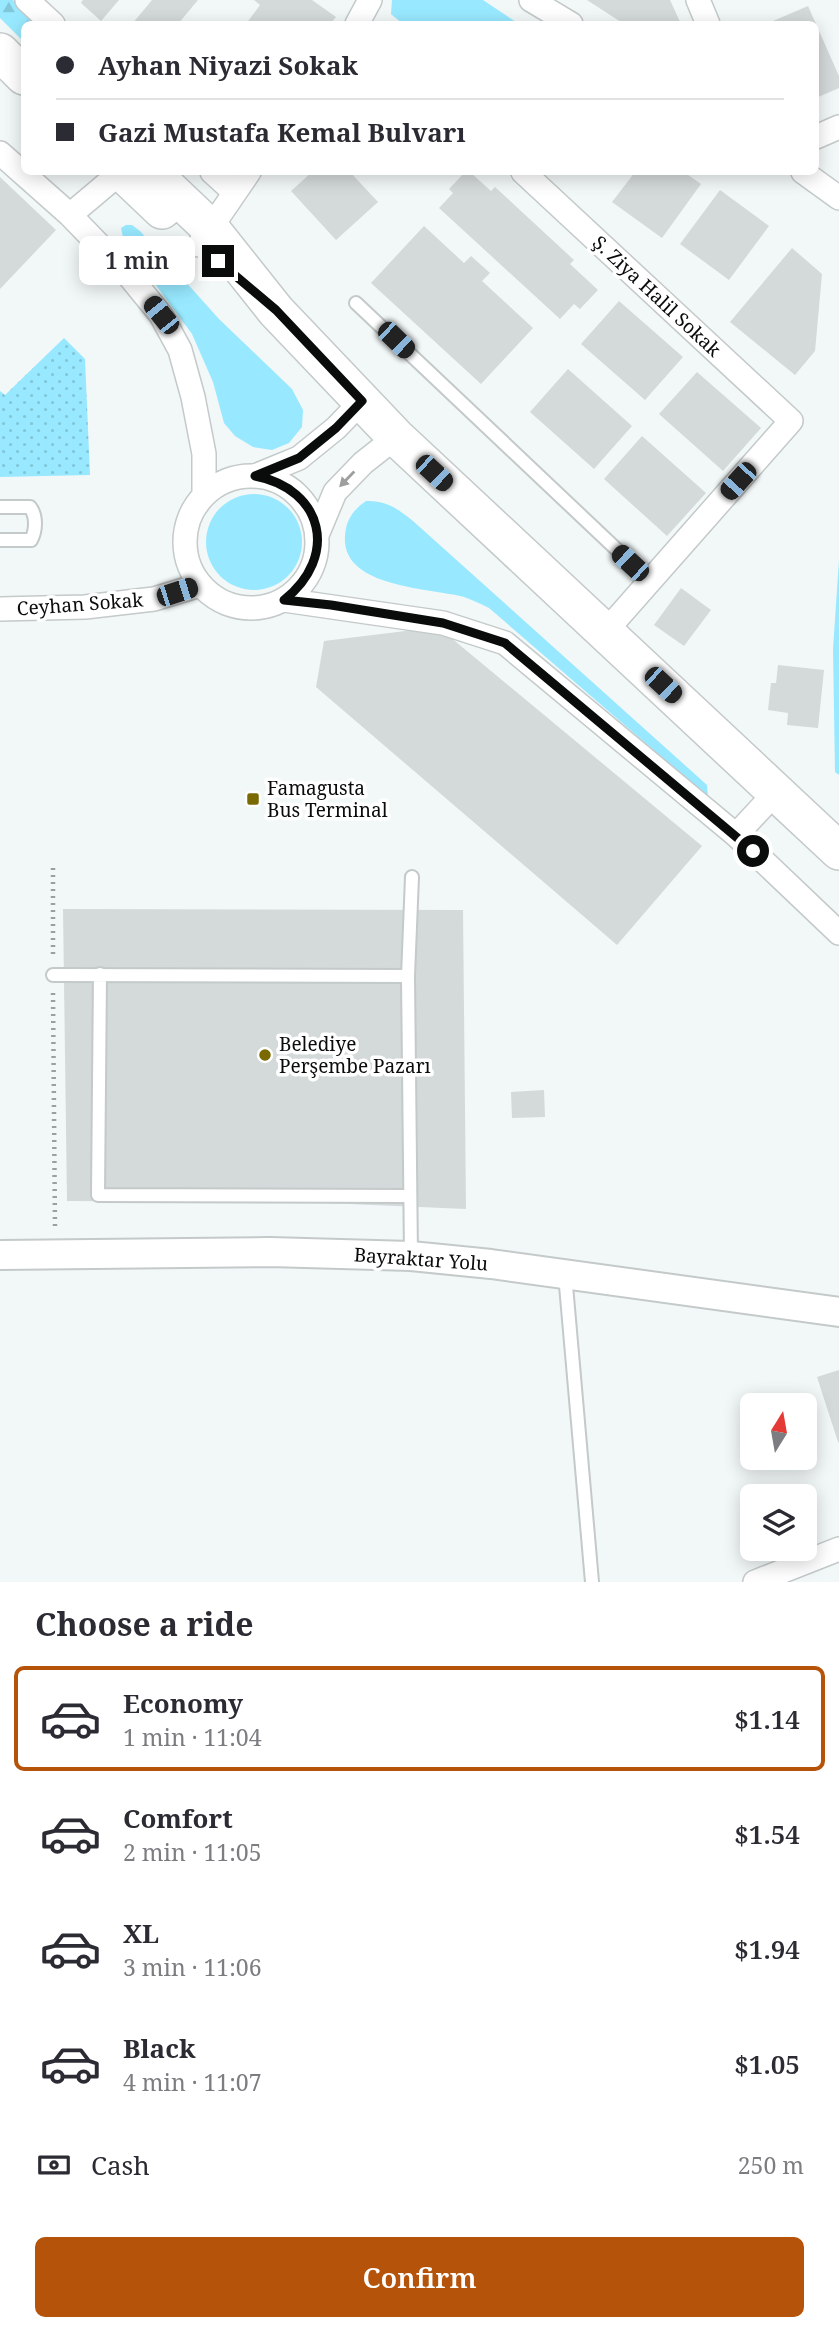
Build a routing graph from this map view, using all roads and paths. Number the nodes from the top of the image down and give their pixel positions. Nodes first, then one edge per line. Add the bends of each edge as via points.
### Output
1 (27, 0) edge
2 (531, 0) edge
3 (698, 0) edge
4 (50, 21) edge
5 (566, 21) edge
6 (707, 21) edge
7 (0, 27) edge
8 (21, 48) edge
9 (0, 52) edge
10 (21, 73) edge
11 (839, 127) edge
12 (819, 136) edge
13 (0, 153) edge
14 (21, 172) edge
15 (25, 175) edge
16 (118, 175) edge
17 (126, 175) edge
18 (153, 175) edge
19 (215, 175) edge
20 (247, 175) edge
21 (526, 175) edge
22 (807, 175) edge
23 (234, 192) junction
24 (839, 198) edge
25 (70, 215) junction
26 (204, 236) junction
27 (356, 303) dead end
28 (362, 401) junction
29 (396, 438) junction
30 (255, 476) junction
31 (204, 495) junction
32 (0, 507) edge
33 (317, 535) junction
34 (0, 540) edge
35 (650, 581) junction
36 (200, 584) junction
37 (284, 600) junction
38 (0, 610) edge
39 (606, 631) junction
40 (777, 791) junction
41 (736, 835) junction
42 (839, 851) edge
43 (52, 868) dead end
44 (412, 877) dead end
45 (839, 933) edge
46 (100, 974) junction
47 (53, 975) junction
48 (408, 976) junction
49 (408, 1196) junction
50 (55, 1254) junction
51 (0, 1255) edge
52 (411, 1256) junction
53 (565, 1274) junction
54 (839, 1312) edge
55 (839, 1549) edge
56 (592, 1582) edge
57 (755, 1582) edge

1 - 4 street
2 - 5 street
3 - 6 street
7 - 8 main road
9 - 10 main road
11 - 12 street
13 - 14 street
15 - 25 street
16 - 25 street
17 - 26 main road
18 - 26 main road
19 - 23 street
20 - 23 street
21 - 35 street, Ş. Ziya Halil Sokak via 791,421
22 - 24 street
23 - 26 street
25 - 31 street via 131,277 161,315 180,350 204,454
26 - 28 main road
27 - 35 lane
28 - 29 main road
28 - 30 street via 299,458
29 -> 33 street via 335,492
29 - 39 main road
30 - 31 street via 236,477
30 - 33 street via 290,488 313,517
31 - 36 street via 190,515 184,539 188,563
32 - 34 lane via 30,507 35,533 31,540
33 - 37 street via 310,572
35 - 39 street
36 - 37 street via 230,605 267,607
36 - 38 street, Ceyhan Sokak via 154,599
37 - 41 street via 418,618 505,643
39 - 40 main road
40 - 41 street
40 - 42 main road
41 - 45 street
43 - 47 path
44 - 48 lane
46 - 47 lane
46 - 48 lane
46 - 49 lane via 98,1195
47 - 50 path
48 - 49 lane
49 - 52 lane
50 - 51 street, Bayraktar Yolu
50 - 52 street, Bayraktar Yolu
52 - 53 street, Bayraktar Yolu
53 - 54 street, Bayraktar Yolu
53 - 56 lane
55 - 57 street

